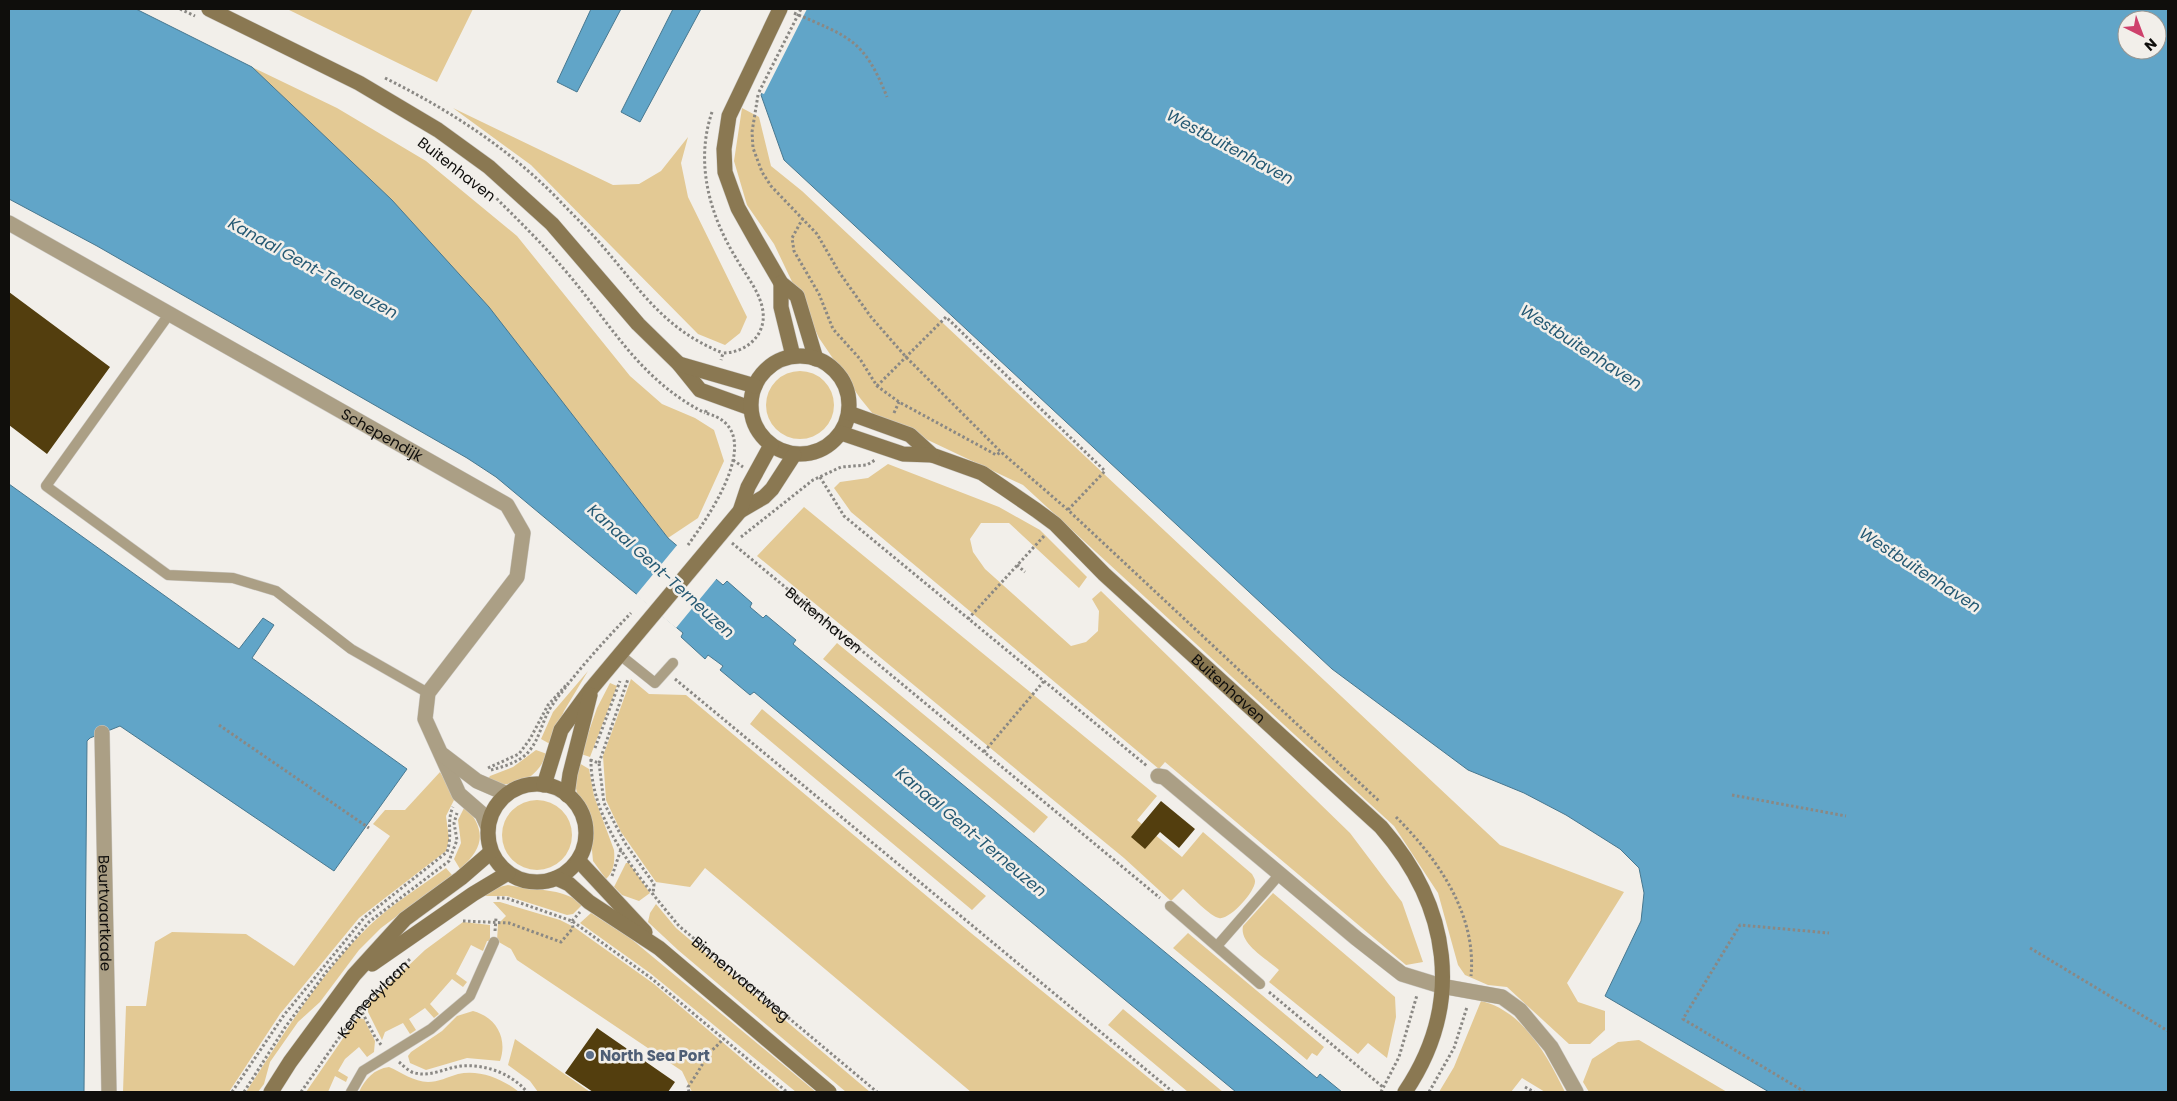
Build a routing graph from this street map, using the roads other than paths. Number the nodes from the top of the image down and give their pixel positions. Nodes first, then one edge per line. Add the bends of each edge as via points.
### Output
1 (784, 10) edge
2 (203, 13) edge
3 (9, 223) edge
4 (781, 283) junction
5 (170, 313) junction
6 (793, 356) junction
7 (816, 359) junction
8 (679, 364) junction
9 (754, 386) junction
10 (750, 408) junction
11 (849, 413) junction
12 (841, 433) junction
13 (771, 445) junction
14 (794, 454) junction
15 (932, 454) junction
16 (740, 511) junction
17 (629, 662) junction
18 (673, 663) dead end
19 (591, 689) junction
20 (428, 692) junction
21 (102, 733) dead end
22 (440, 752) junction
23 (1158, 776) road end
24 (544, 785) junction
25 (507, 794) junction
26 (567, 795) junction
27 (488, 827) junction
28 (491, 852) junction
29 (578, 860) junction
30 (508, 873) junction
31 (1280, 874) junction
32 (556, 878) junction
33 (1170, 906) road end
34 (494, 942) dead end
35 (1217, 946) junction
36 (659, 948) junction
37 (354, 975) junction
38 (1260, 984) road end
39 (1441, 986) junction
40 (109, 1092) edge
41 (271, 1092) edge
42 (352, 1092) edge
43 (829, 1092) edge
44 (1405, 1092) edge
45 (1576, 1092) edge

1 - 4 main road via 729,116 724,149 725,172 738,208
2 - 8 main road, Buitenhaven via 366,87 438,130 489,167 552,224 648,334
3 - 5 street, Schependijk
4 - 6 main road via 781,307
4 - 7 main road via 797,296
5 - 20 street, Schependijk via 507,505 523,533 517,577
5 - 20 lane via 46,486 168,575 233,578 276,591 350,649
6 - 7 main road
6 - 9 main road via 768,368
7 - 11 main road via 829,365 843,381 848,391
8 - 9 main road, Buitenhaven
8 - 10 main road, Buitenhaven via 700,390
9 - 10 main road
10 - 13 main road via 756,429
11 - 12 main road
11 - 15 main road, Buitenhaven via 910,435
12 - 14 main road via 816,452
12 - 15 main road, Buitenhaven via 903,454
13 - 14 main road
13 - 16 main road via 748,487
14 - 16 main road via 772,489
15 - 39 main road, Buitenhaven via 982,473 1055,524 1104,574 1381,827 1402,851 1428,902 1444,966
16 - 17 main road via 656,612
17 - 18 lane via 655,683
17 - 19 main road
19 - 24 main road via 561,730
19 - 26 main road
20 - 22 street via 425,719
21 - 40 street, Beurtvaartkade
22 - 25 street via 473,778
22 - 27 street via 459,794 482,814
23 - 31 street via 1164,777
24 - 25 main road via 525,786
24 - 26 main road
25 - 27 main road via 492,814
26 - 29 main road via 584,818 584,846
27 - 28 main road
28 - 30 main road
28 - 37 main road, Kennedylaan via 405,919
29 - 32 main road via 565,874
29 - 36 main road, Binnenvaartweg
30 - 32 main road via 523,881 540,882
30 - 37 main road, Kennedylaan
31 - 35 lane
31 - 39 street via 1402,974
32 - 36 main road, Binnenvaartweg
33 - 35 lane
34 - 42 lane via 470,996 431,1029 363,1071
35 - 38 lane
36 - 43 main road, Binnenvaartweg
37 - 41 main road, Kennedylaan
39 - 44 main road, Buitenhaven via 1432,1041
39 - 45 street via 1502,997 1520,1010 1551,1047

